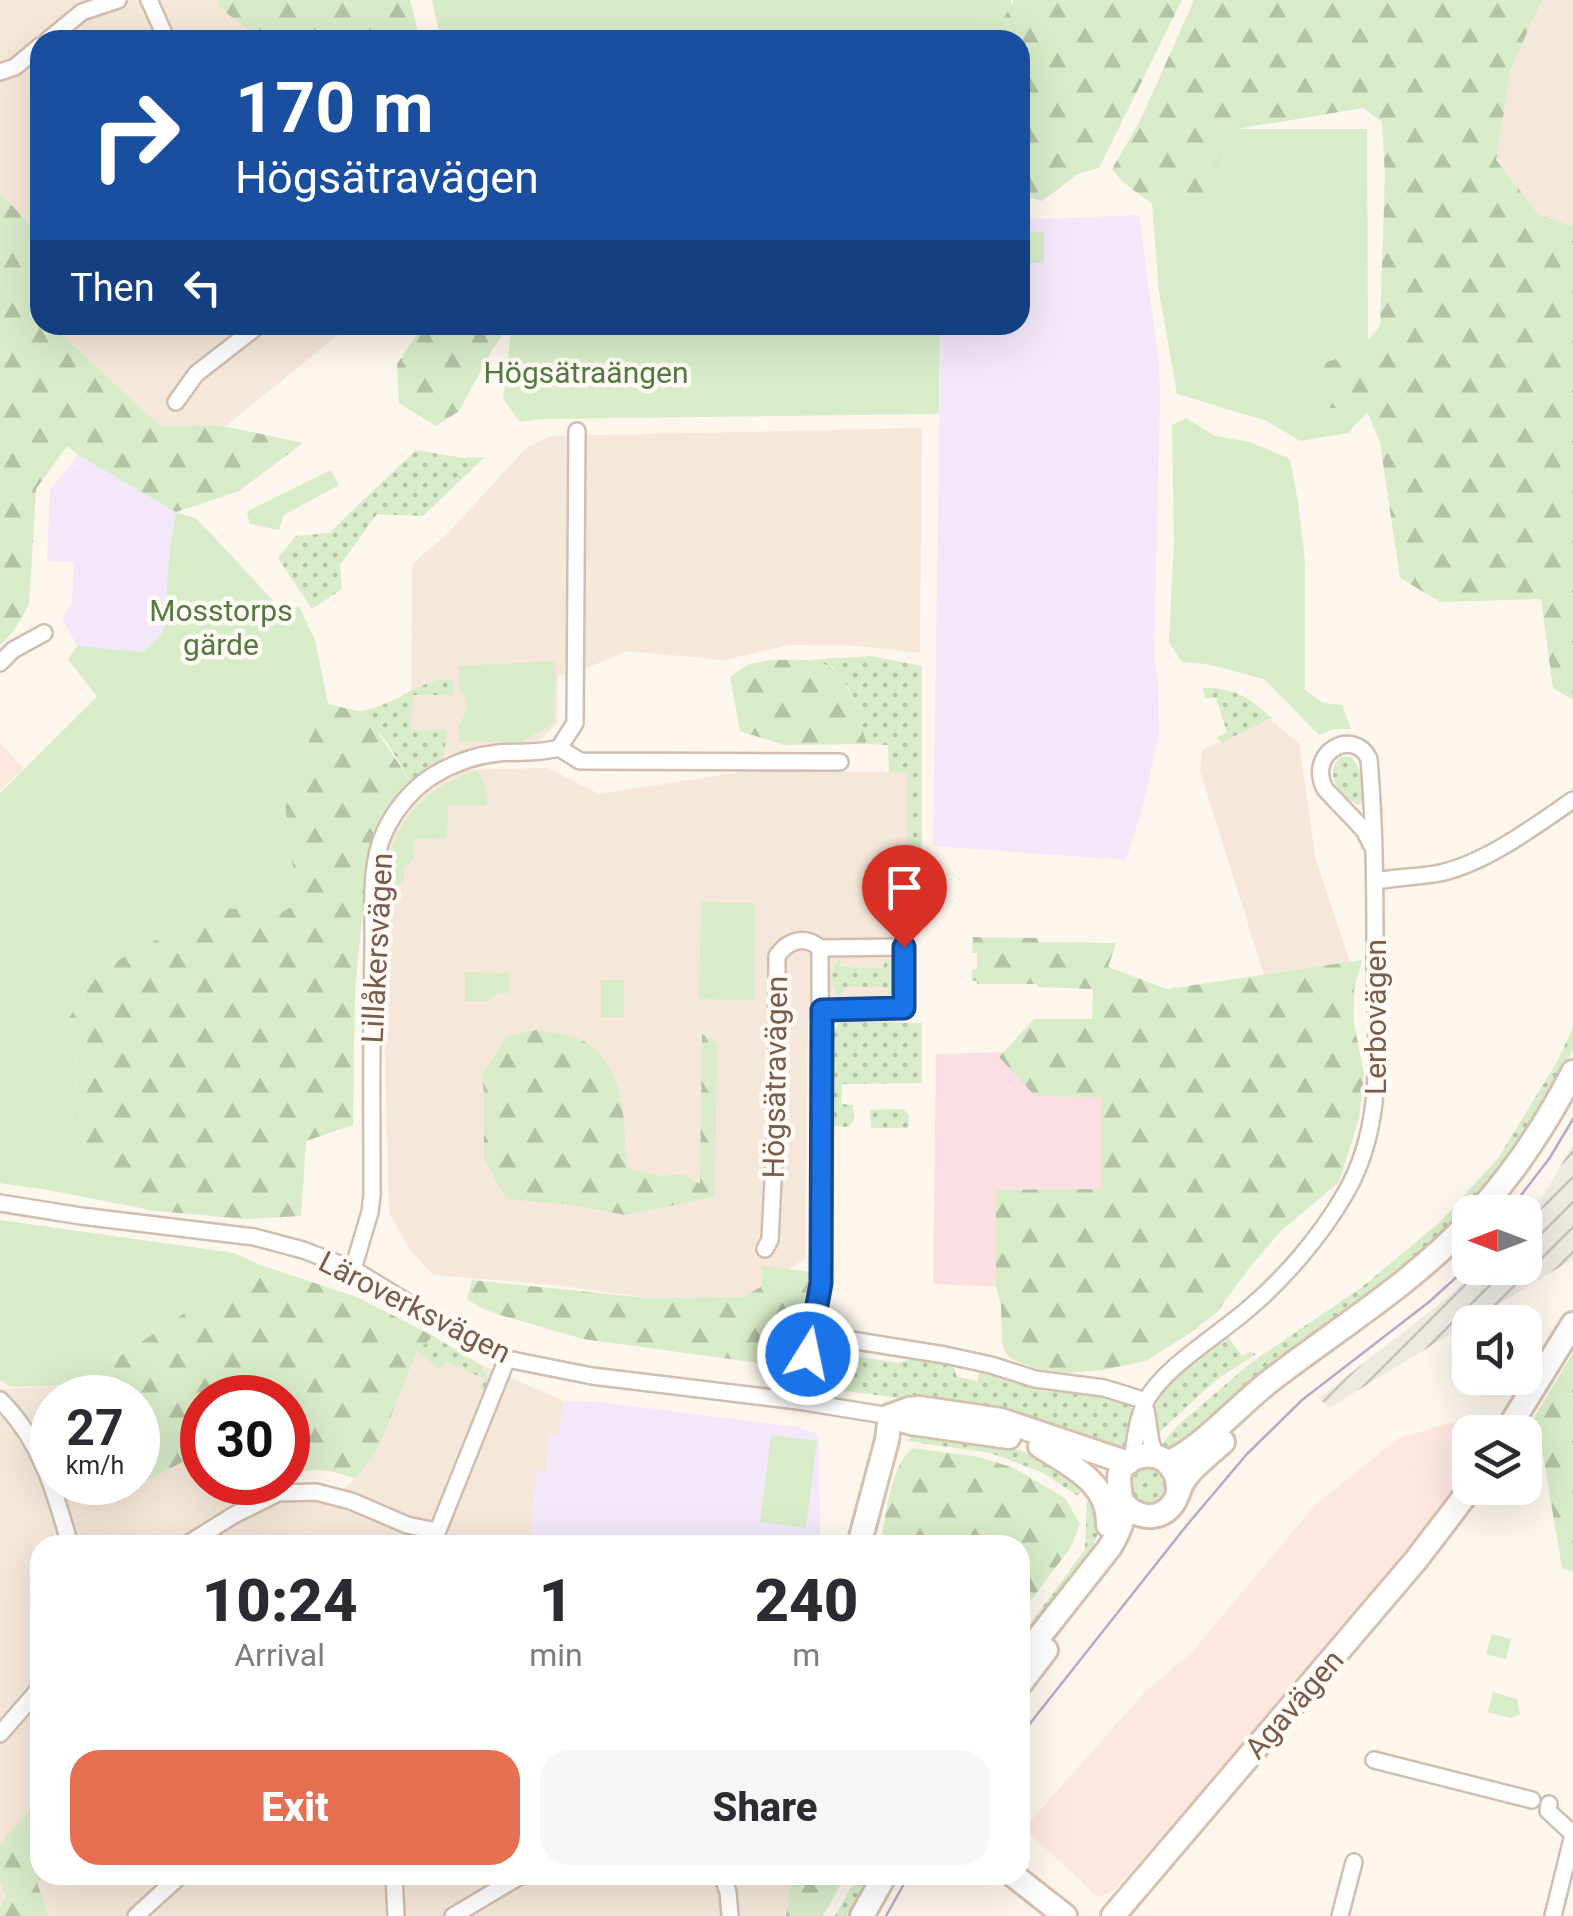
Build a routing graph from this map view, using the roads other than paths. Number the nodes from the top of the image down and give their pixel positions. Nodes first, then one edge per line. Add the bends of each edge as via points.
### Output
1 (118, 0) edge
2 (149, 0) edge
3 (60, 30) edge
4 (162, 30) edge
5 (30, 54) edge
6 (0, 72) edge
7 (246, 335) edge
8 (176, 402) dead end
9 (577, 431) dead end
10 (44, 633) dead end
11 (0, 663) edge
12 (559, 748) junction
13 (840, 762) dead end
14 (1573, 800) edge
15 (1372, 846) junction
16 (1376, 880) junction
17 (820, 948) junction
18 (822, 1010) junction
19 (1573, 1072) edge
20 (1493, 1195) edge
21 (0, 1204) edge
22 (1452, 1238) edge
23 (765, 1248) dead end
24 (354, 1269) junction
25 (1573, 1324) edge
26 (813, 1334) junction
27 (1334, 1336) junction
28 (507, 1359) junction
29 (0, 1400) edge
30 (798, 1401) junction
31 (1146, 1401) junction
32 (1517, 1415) edge
33 (890, 1416) junction
34 (1040, 1446) junction
35 (1162, 1460) junction
36 (1130, 1462) junction
37 (1178, 1489) junction
38 (1120, 1494) junction
39 (1458, 1505) edge
40 (1147, 1516) junction
41 (67, 1535) edge
42 (202, 1535) edge
43 (428, 1535) edge
44 (435, 1535) edge
45 (862, 1535) edge
46 (1056, 1614) junction
47 (1030, 1648) edge
48 (1030, 1671) edge
49 (30, 1700) edge
50 (0, 1734) edge
51 (1374, 1760) dead end
52 (1532, 1800) dead end
53 (1549, 1804) dead end
54 (1573, 1835) edge
55 (1354, 1862) dead end
56 (170, 1885) edge
57 (394, 1885) edge
58 (505, 1885) edge
59 (726, 1885) edge
60 (879, 1885) edge
61 (1026, 1885) edge
62 (136, 1916) edge
63 (396, 1916) edge
64 (453, 1916) edge
65 (730, 1916) edge
66 (862, 1916) edge
67 (1065, 1916) edge
68 (1112, 1916) edge
69 (1340, 1916) edge
70 (1553, 1916) edge

1 - 3 street via 82,12
2 - 4 street
5 - 6 street
7 - 8 street via 196,374
9 - 12 street via 575,723
10 - 11 street
12 - 13 street, Lillåkersvägen via 580,761
12 - 24 street, Lillåkersvägen via 455,764 412,792 384,832 374,880 372,1195
14 - 16 street via 1467,864
15 - 15 street, Lerbovägen via 1369,759 1364,748 1336,747 1319,768 1321,782
15 - 16 street, Lerbovägen
16 - 31 street, Lerbovägen via 1377,1071 1373,1124 1354,1177 1278,1280 1160,1381
17 - 18 street, Högsätravägen
17 - 18 street, Högsätravägen via 904,947 904,1008
17 - 23 street, Högsätravägen via 799,940 777,956 776,1121
18 - 26 street, Högsätravägen via 821,1283
19 - 20 main road
21 - 24 street, Läroverksvägen via 254,1237
22 - 27 main road
24 - 28 street, Läroverksvägen
25 - 32 main road
26 - 30 street, Högsätravägen
26 - 31 street via 945,1355
27 - 35 main road via 1269,1381 1187,1454
27 - 37 main road
28 - 30 street, Läroverksvägen
28 - 44 street
29 - 41 street via 41,1458
30 - 33 street, Läroverksvägen
31 - 35 street
31 - 36 street, Lerbovägen
33 - 34 main road, Läroverksvägen
33 - 36 main road, Läroverksvägen via 919,1408 1001,1420
33 - 45 main road
34 - 38 main road, Läroverksvägen via 1096,1468
34 - 46 main road via 1093,1482 1109,1518
35 - 36 main road via 1144,1456
35 - 37 main road
36 - 38 main road via 1120,1474
37 - 40 main road via 1169,1508
38 - 40 main road via 1132,1512
38 - 46 main road via 1119,1531
39 - 68 main road, Agavägen
40 - 48 main road
42 - 43 street via 278,1493 316,1492
46 - 47 main road
49 - 50 street
51 - 52 street
53 - 54 street via 1548,1812
54 - 70 street
55 - 69 street
56 - 62 street
57 - 63 street
58 - 64 street
59 - 65 street
60 - 66 main road
61 - 67 main road

